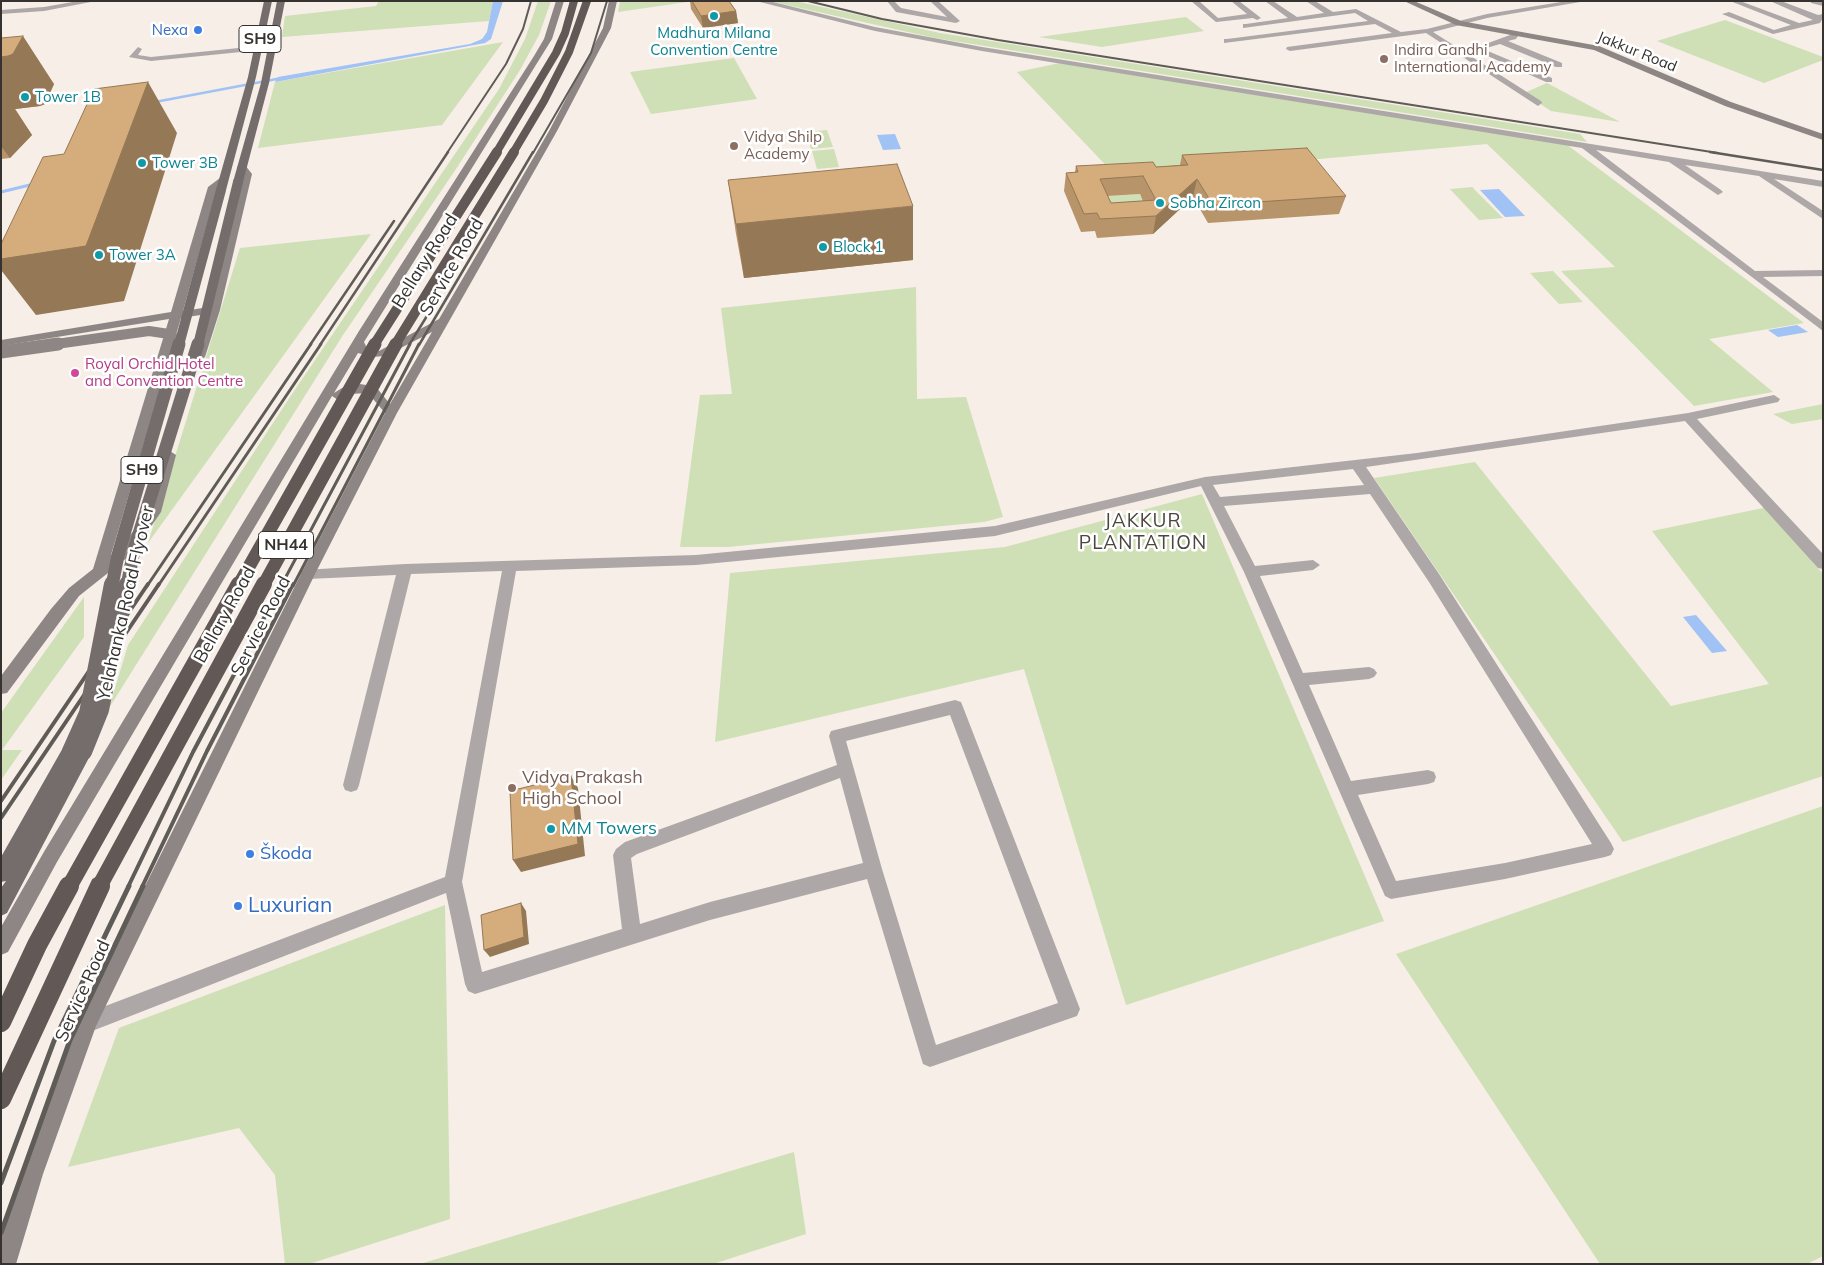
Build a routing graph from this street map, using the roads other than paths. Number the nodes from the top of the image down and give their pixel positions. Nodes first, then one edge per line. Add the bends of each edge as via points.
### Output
1 (93, 1) edge
2 (268, 1) edge
3 (281, 1) edge
4 (560, 1) edge
5 (574, 1) edge
6 (587, 1) edge
7 (614, 1) edge
8 (759, 1) edge
9 (890, 1) edge
10 (933, 1) edge
11 (1194, 1) edge
12 (1234, 1) edge
13 (1268, 1) edge
14 (1309, 1) edge
15 (1408, 1) edge
16 (1733, 1) edge
17 (1773, 1) edge
18 (1814, 1) edge
19 (1576, 2) dead end
20 (1823, 4) edge
21 (1, 12) edge
22 (1331, 14) junction
23 (1726, 14) dead end
24 (1253, 16) junction
25 (1820, 16) edge
26 (1295, 19) junction
27 (1376, 22) junction
28 (1459, 23) junction
29 (1264, 24) junction
30 (1797, 25) junction
31 (1246, 26) dead end
32 (1427, 31) junction
33 (1516, 33) junction
34 (1401, 35) junction
35 (1228, 41) dead end
36 (1500, 41) junction
37 (258, 48) junction
38 (138, 49) dead end
39 (1290, 49) dead end
40 (269, 62) junction
41 (254, 64) junction
42 (1559, 65) dead end
43 (1550, 80) dead end
44 (261, 96) junction
45 (246, 97) junction
46 (1538, 103) dead end
47 (1823, 137) edge
48 (1584, 145) junction
49 (1668, 158) junction
50 (242, 167) junction
51 (1758, 173) junction
52 (222, 184) junction
53 (1823, 184) edge
54 (1718, 192) dead end
55 (1823, 216) edge
56 (1823, 273) edge
57 (1753, 274) junction
58 (214, 310) junction
59 (176, 315) junction
60 (442, 322) junction
61 (1823, 328) edge
62 (365, 330) junction
63 (179, 342) junction
64 (1, 343) edge
65 (1, 352) edge
66 (1774, 399) dead end
67 (317, 413) junction
68 (391, 413) junction
69 (1688, 417) junction
70 (1356, 464) junction
71 (1205, 481) junction
72 (1373, 489) junction
73 (1216, 502) junction
74 (1823, 564) edge
75 (1312, 565) dead end
76 (510, 566) junction
77 (405, 569) junction
78 (100, 572) junction
79 (1251, 572) junction
80 (308, 574) junction
81 (1369, 673) dead end
82 (1299, 680) junction
83 (1, 688) edge
84 (77, 751) junction
85 (846, 769) junction
86 (1428, 777) dead end
87 (350, 785) dead end
88 (1346, 789) junction
89 (873, 868) junction
90 (1, 874) edge
91 (453, 882) junction
92 (1, 907) edge
93 (632, 935) junction
94 (1, 946) edge
95 (1, 1022) edge
96 (87, 1024) junction
97 (1, 1100) edge
98 (5, 1264) edge

1 - 21 street
2 - 37 main road, SH9
3 - 40 main road, SH9
4 - 62 main road via 548,39 538,56
5 - 95 highway, Bellary Road / NH44, bridge via 556,53 476,188 370,350 96,837
6 - 97 highway, Bellary Road / NH44, bridge via 570,52 544,101 400,336 92,902
7 - 60 main road, Service Road via 607,28 588,65
8 - 48 street via 982,50
9 - 10 street via 899,10 956,21
11 - 24 street via 1216,20
12 - 24 street
13 - 26 street
14 - 22 street
15 - 28 main road, Jakkur Road
16 - 30 street
17 - 25 street
18 - 20 street
19 - 28 street
22 - 26 street
22 - 27 street via 1356,11
23 - 30 street via 1773,32
24 - 29 street
25 - 30 street via 1817,21
26 - 29 street
27 - 34 street
27 - 35 street
28 - 32 street
28 - 33 main road, Jakkur Road
29 - 31 street
32 - 34 street
32 - 46 street
33 - 36 street
33 - 47 main road, Jakkur Road via 1596,48 1728,104
34 - 39 street
36 - 42 street
36 - 43 street via 1476,49
37 - 38 street via 151,59 133,57
37 - 41 main road, SH9
40 - 41 main road
40 - 44 main road, SH9
41 - 45 main road, SH9
44 - 45 main road
44 - 50 main road, SH9
45 - 52 main road, SH9
48 - 49 street
48 - 57 street
49 - 51 street
49 - 54 street
50 - 58 main road via 247,174
50 - 84 main road, Yelahanka Road Flyover / SH9, bridge via 206,319 134,550 101,710
51 - 53 street
51 - 55 street
52 - 59 main road via 213,188
52 - 63 main road, Yelahanka Road Flyover / SH9, bridge
56 - 57 street
57 - 61 street
58 - 59 main road
58 - 78 main road via 154,512 128,549
59 - 64 main road
59 - 78 main road
60 - 62 main road via 381,354 363,352
60 - 68 main road, Service Road
62 - 67 main road
63 - 65 main road, bridge via 169,334 149,331
63 - 84 main road, Yelahanka Road Flyover / SH9, bridge via 118,555
66 - 69 street
67 - 68 main road via 341,394 360,388 372,390
67 - 94 main road via 51,856
68 - 80 main road, Service Road
69 - 70 street
69 - 74 street
70 - 71 street
70 - 72 street
71 - 73 street
71 - 76 street via 995,531 696,560
72 - 73 street
72 - 88 street via 1434,578 1605,849 1505,871 1391,890
73 - 79 street
75 - 79 street
76 - 77 street
76 - 91 street
77 - 80 street
77 - 87 street
78 - 83 main road via 74,592 56,613
79 - 82 street
80 - 96 main road, Service Road via 177,835
81 - 82 street
82 - 88 street
84 - 90 main road, Yelahanka Road Flyover / SH9
84 - 92 main road, Yelahanka Road Flyover / SH9
85 - 89 street
85 - 89 street via 837,736 955,707 1070,1009 930,1056
85 - 93 street via 632,848 622,856
86 - 88 street
89 - 93 street
91 - 93 street via 475,984
91 - 96 street
96 - 98 main road, Service Road via 32,1174

